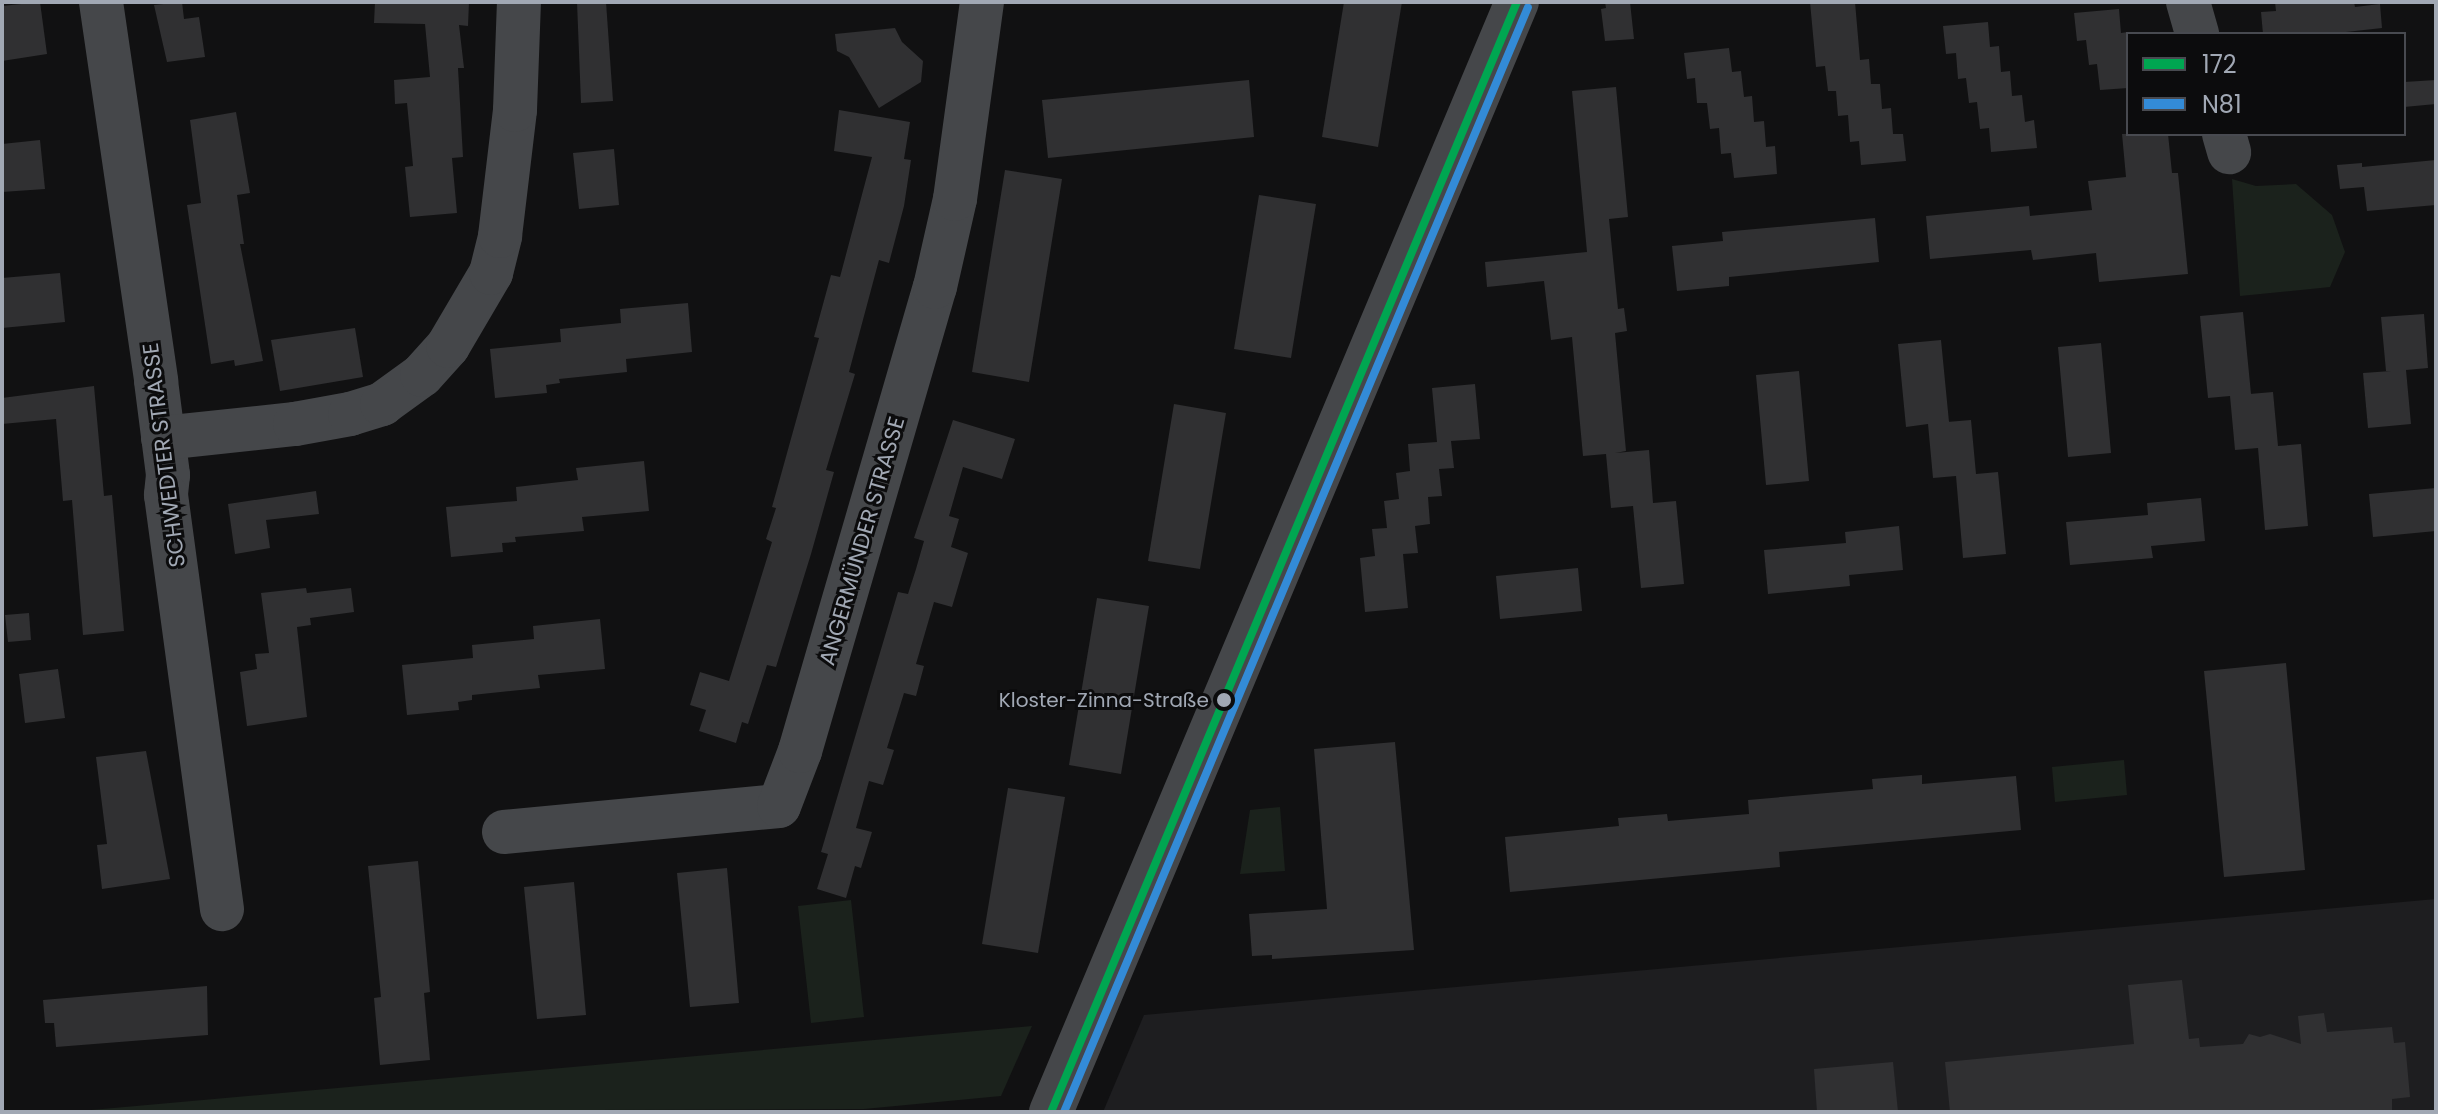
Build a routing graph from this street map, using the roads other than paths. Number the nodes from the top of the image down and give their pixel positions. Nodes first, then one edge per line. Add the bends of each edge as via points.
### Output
1 (101, 2) edge
2 (519, 2) edge
3 (982, 2) edge
4 (1517, 2) edge
5 (2188, 2) edge
6 (2196, 32) edge
7 (163, 438) junction
8 (504, 832) dead end
9 (222, 909) dead end
10 (1051, 1112) edge

1 - 7 street, SCHWEDTER STRASSE
2 - 7 street via 515,110 500,236 491,273 448,346 422,375 371,407 295,424
3 - 8 street, ANGERMÜNDER STRASSE via 955,199 935,287 800,751 779,806
4 - 10 street
5 - 6 street
7 - 9 street, SCHWEDTER STRASSE via 166,495

